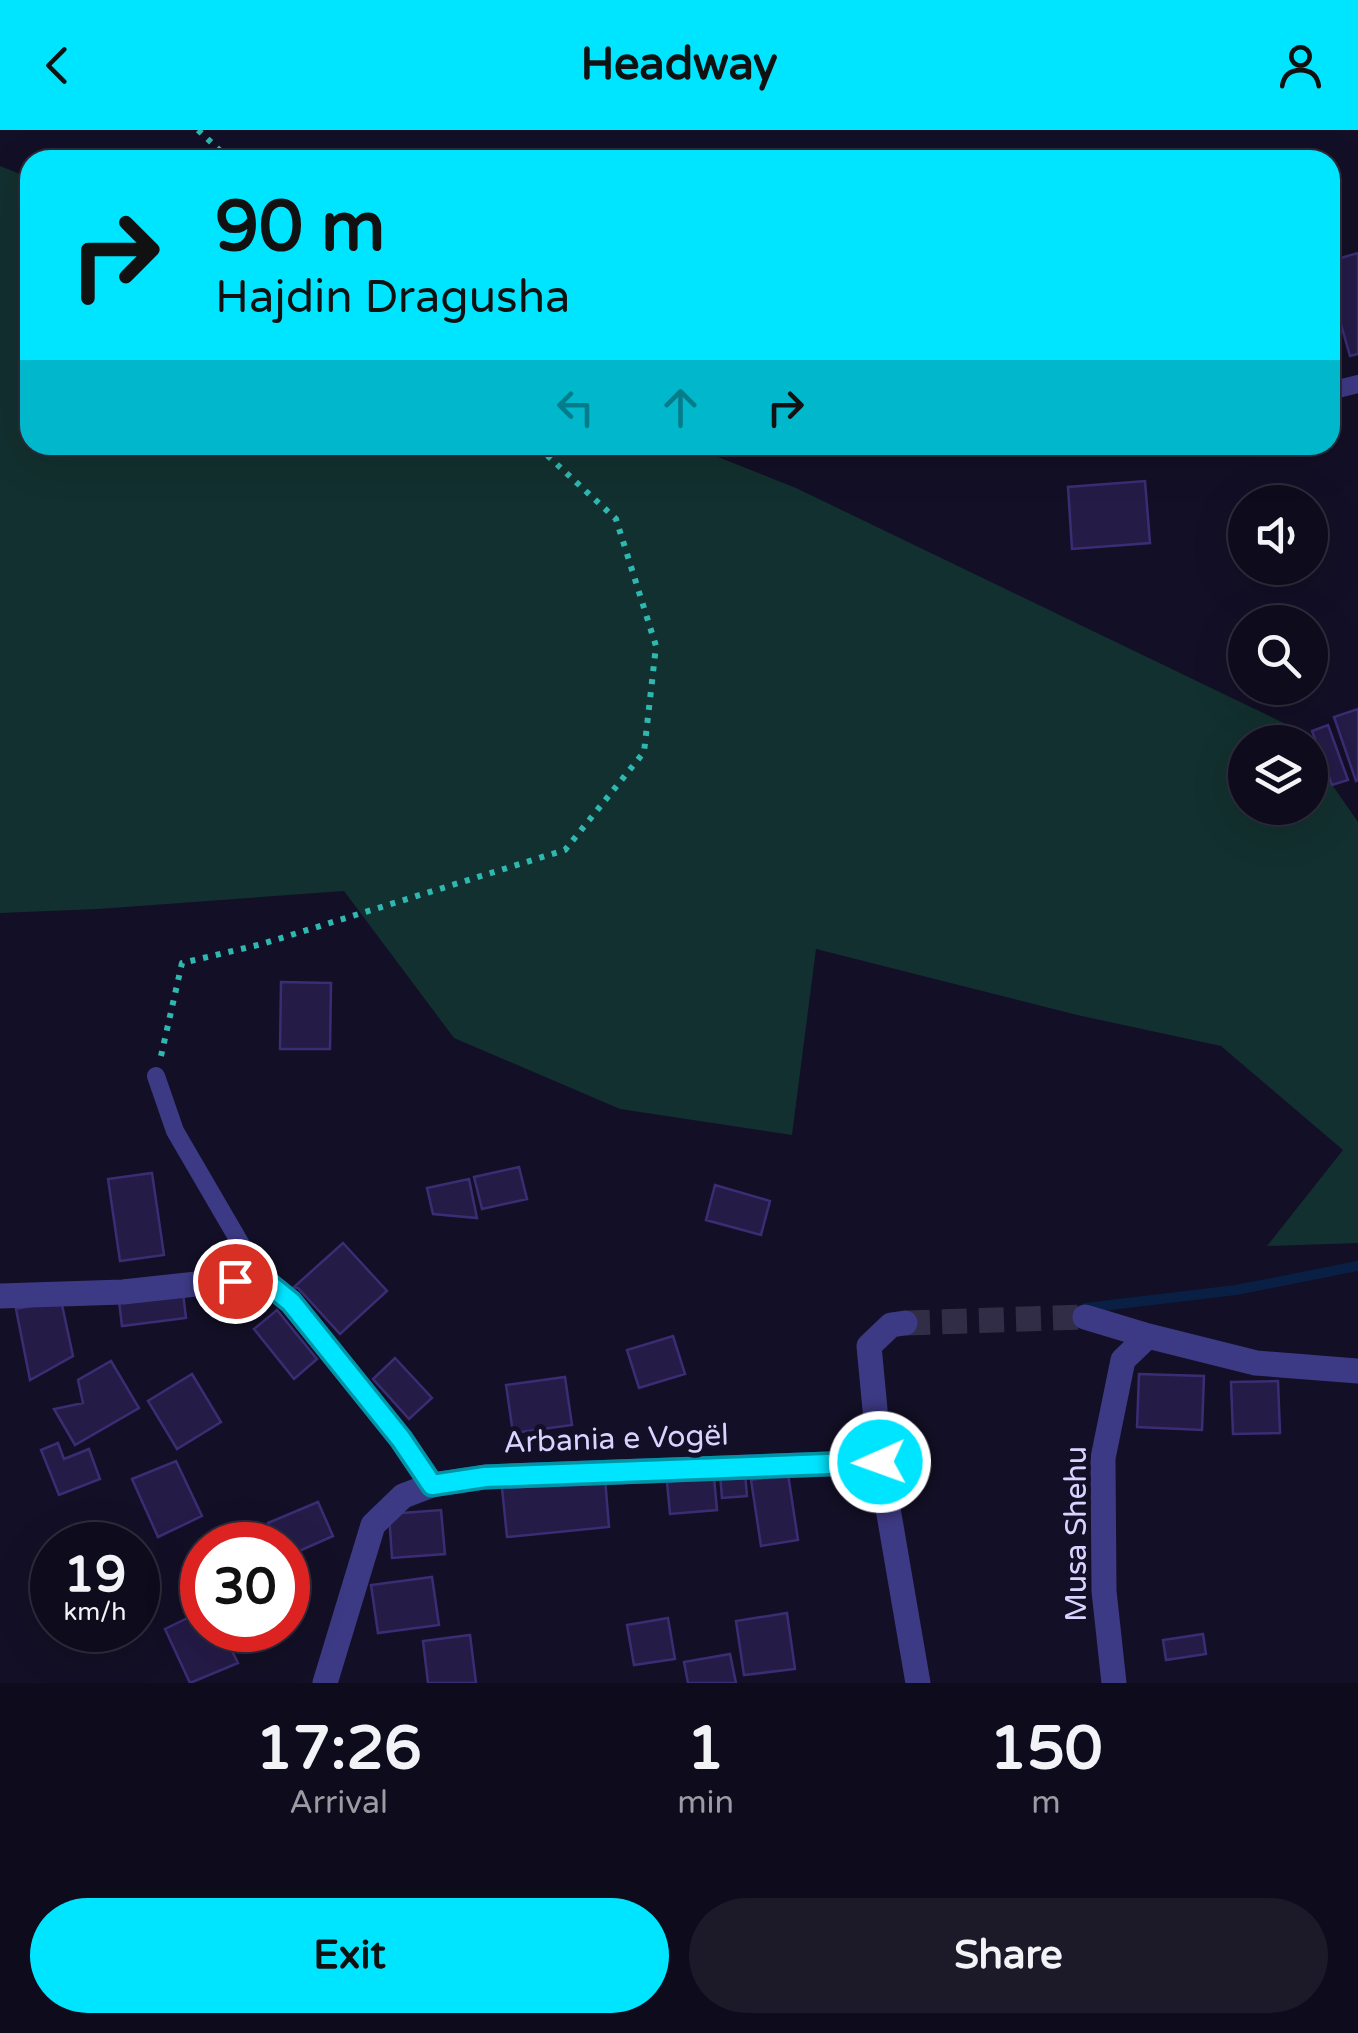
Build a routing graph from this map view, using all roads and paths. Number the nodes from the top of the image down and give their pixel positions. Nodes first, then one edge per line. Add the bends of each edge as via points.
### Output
1 (198, 130) edge
2 (219, 150) edge
3 (547, 455) edge
4 (156, 1076) joint
5 (260, 1277) junction
6 (0, 1296) edge
7 (1084, 1317) tunnel mouth
8 (905, 1323) tunnel mouth
9 (1148, 1336) junction
10 (1358, 1371) edge
11 (880, 1462) junction
12 (432, 1485) junction
13 (325, 1683) edge
14 (918, 1683) edge
15 (1114, 1683) edge

1 - 2 path
3 - 4 path via 616,519 656,646 644,752 565,850 182,963
4 - 5 lane via 174,1130
5 - 6 street
5 - 12 street via 291,1302
7 - 9 street
8 - 11 street via 892,1325 868,1346
9 - 10 street via 1256,1363
9 - 15 street, Musa Shehu via 1124,1360 1102,1458 1104,1590
11 - 12 street, Arbania e Vogël via 485,1477
11 - 14 street
12 - 13 street, Arbania e Vogël via 403,1496 374,1525

